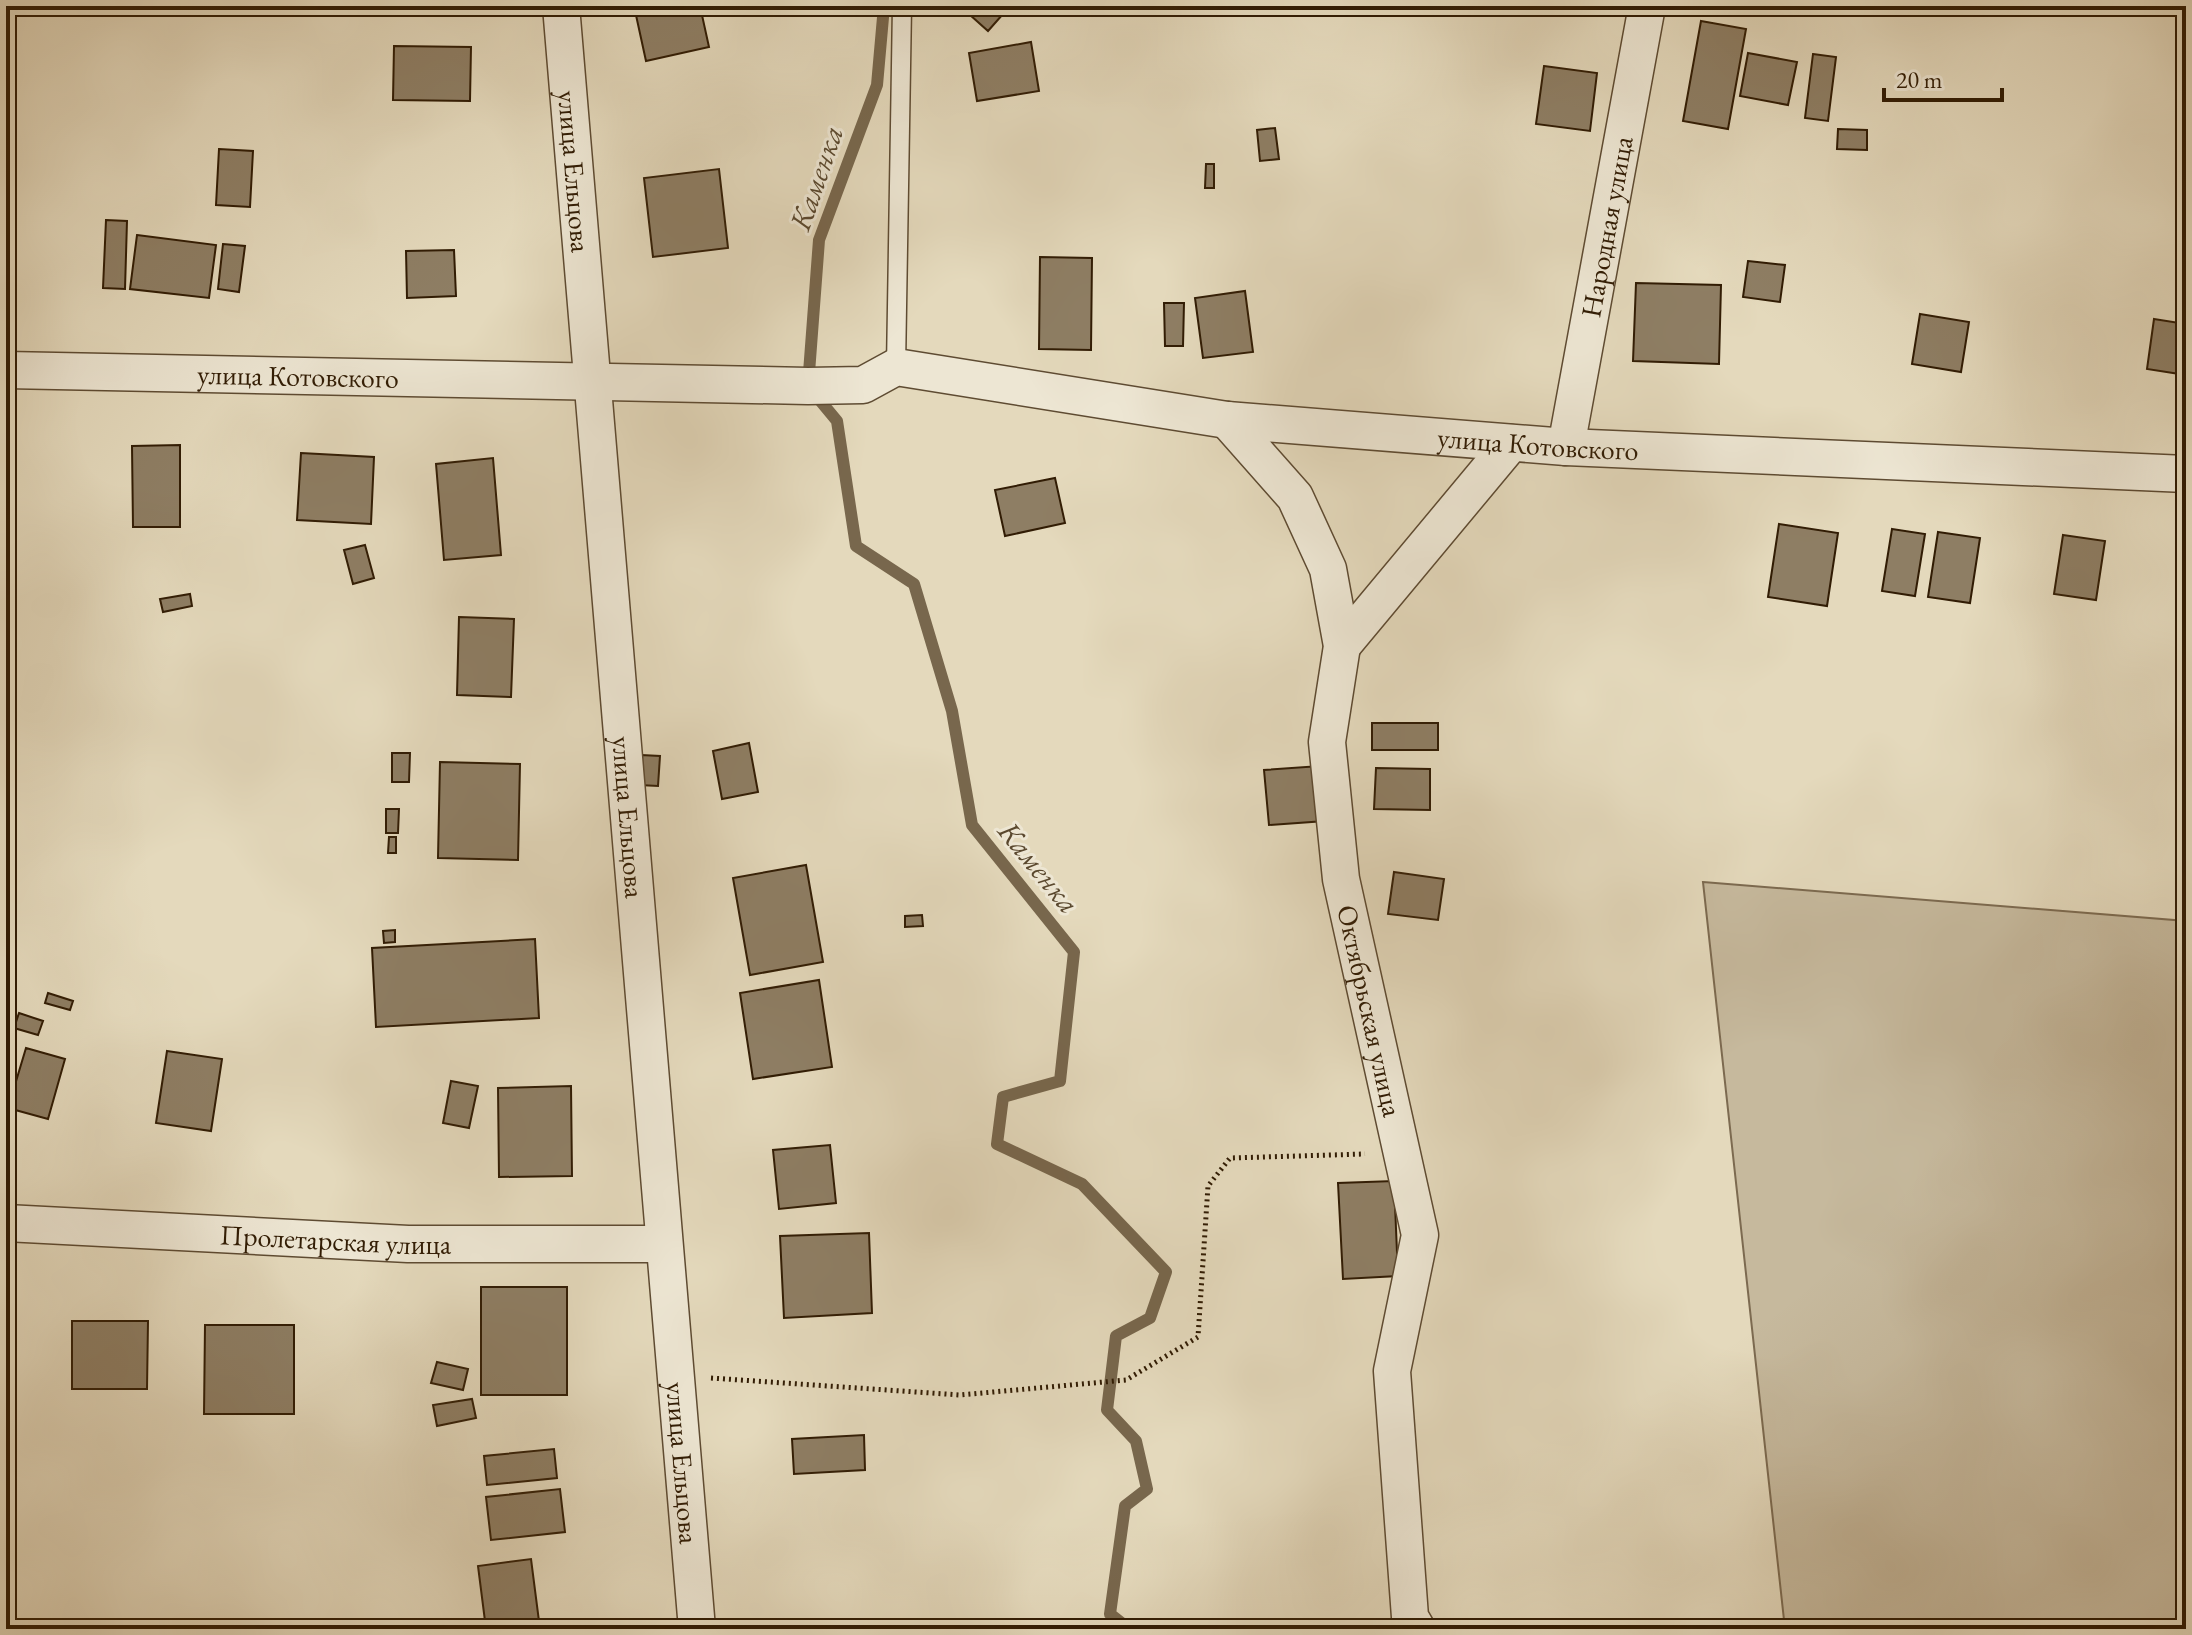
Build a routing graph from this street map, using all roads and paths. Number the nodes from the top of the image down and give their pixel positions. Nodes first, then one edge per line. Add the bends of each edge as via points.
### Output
1 (561, 6) edge
2 (902, 6) edge
3 (1647, 6) edge
4 (896, 367) junction
5 (6, 370) edge
6 (591, 381) junction
7 (1227, 420) junction
8 (1511, 443) junction
9 (1566, 447) junction
10 (2186, 474) edge
11 (1342, 646) junction
12 (1402, 1152) junction
13 (6, 1223) edge
14 (664, 1244) junction
15 (675, 1376) junction
16 (697, 1629) edge
17 (1417, 1629) edge

1 - 6 street, улица Ельцова
2 - 4 lane
3 - 9 street, Народная улица
4 - 6 street, улица Котовского via 863,385
4 - 7 street, улица Котовского
5 - 6 street, улица Котовского
6 - 14 street, улица Ельцова
7 - 8 street, улица Котовского
7 - 11 street, Октябрьская улица via 1295,497 1328,569
8 - 9 street, улица Котовского
8 - 11 street
9 - 10 street, улица Котовского
11 - 12 street, Октябрьская улица via 1327,742 1341,879
12 - 15 path via 1230,1158 1208,1186 1198,1337 1126,1380 960,1395
12 - 17 street, Октябрьская улица via 1420,1235 1392,1371 1410,1617
13 - 14 street, Пролетарская улица via 408,1244
14 - 15 street, улица Ельцова
15 - 16 street, улица Ельцова

